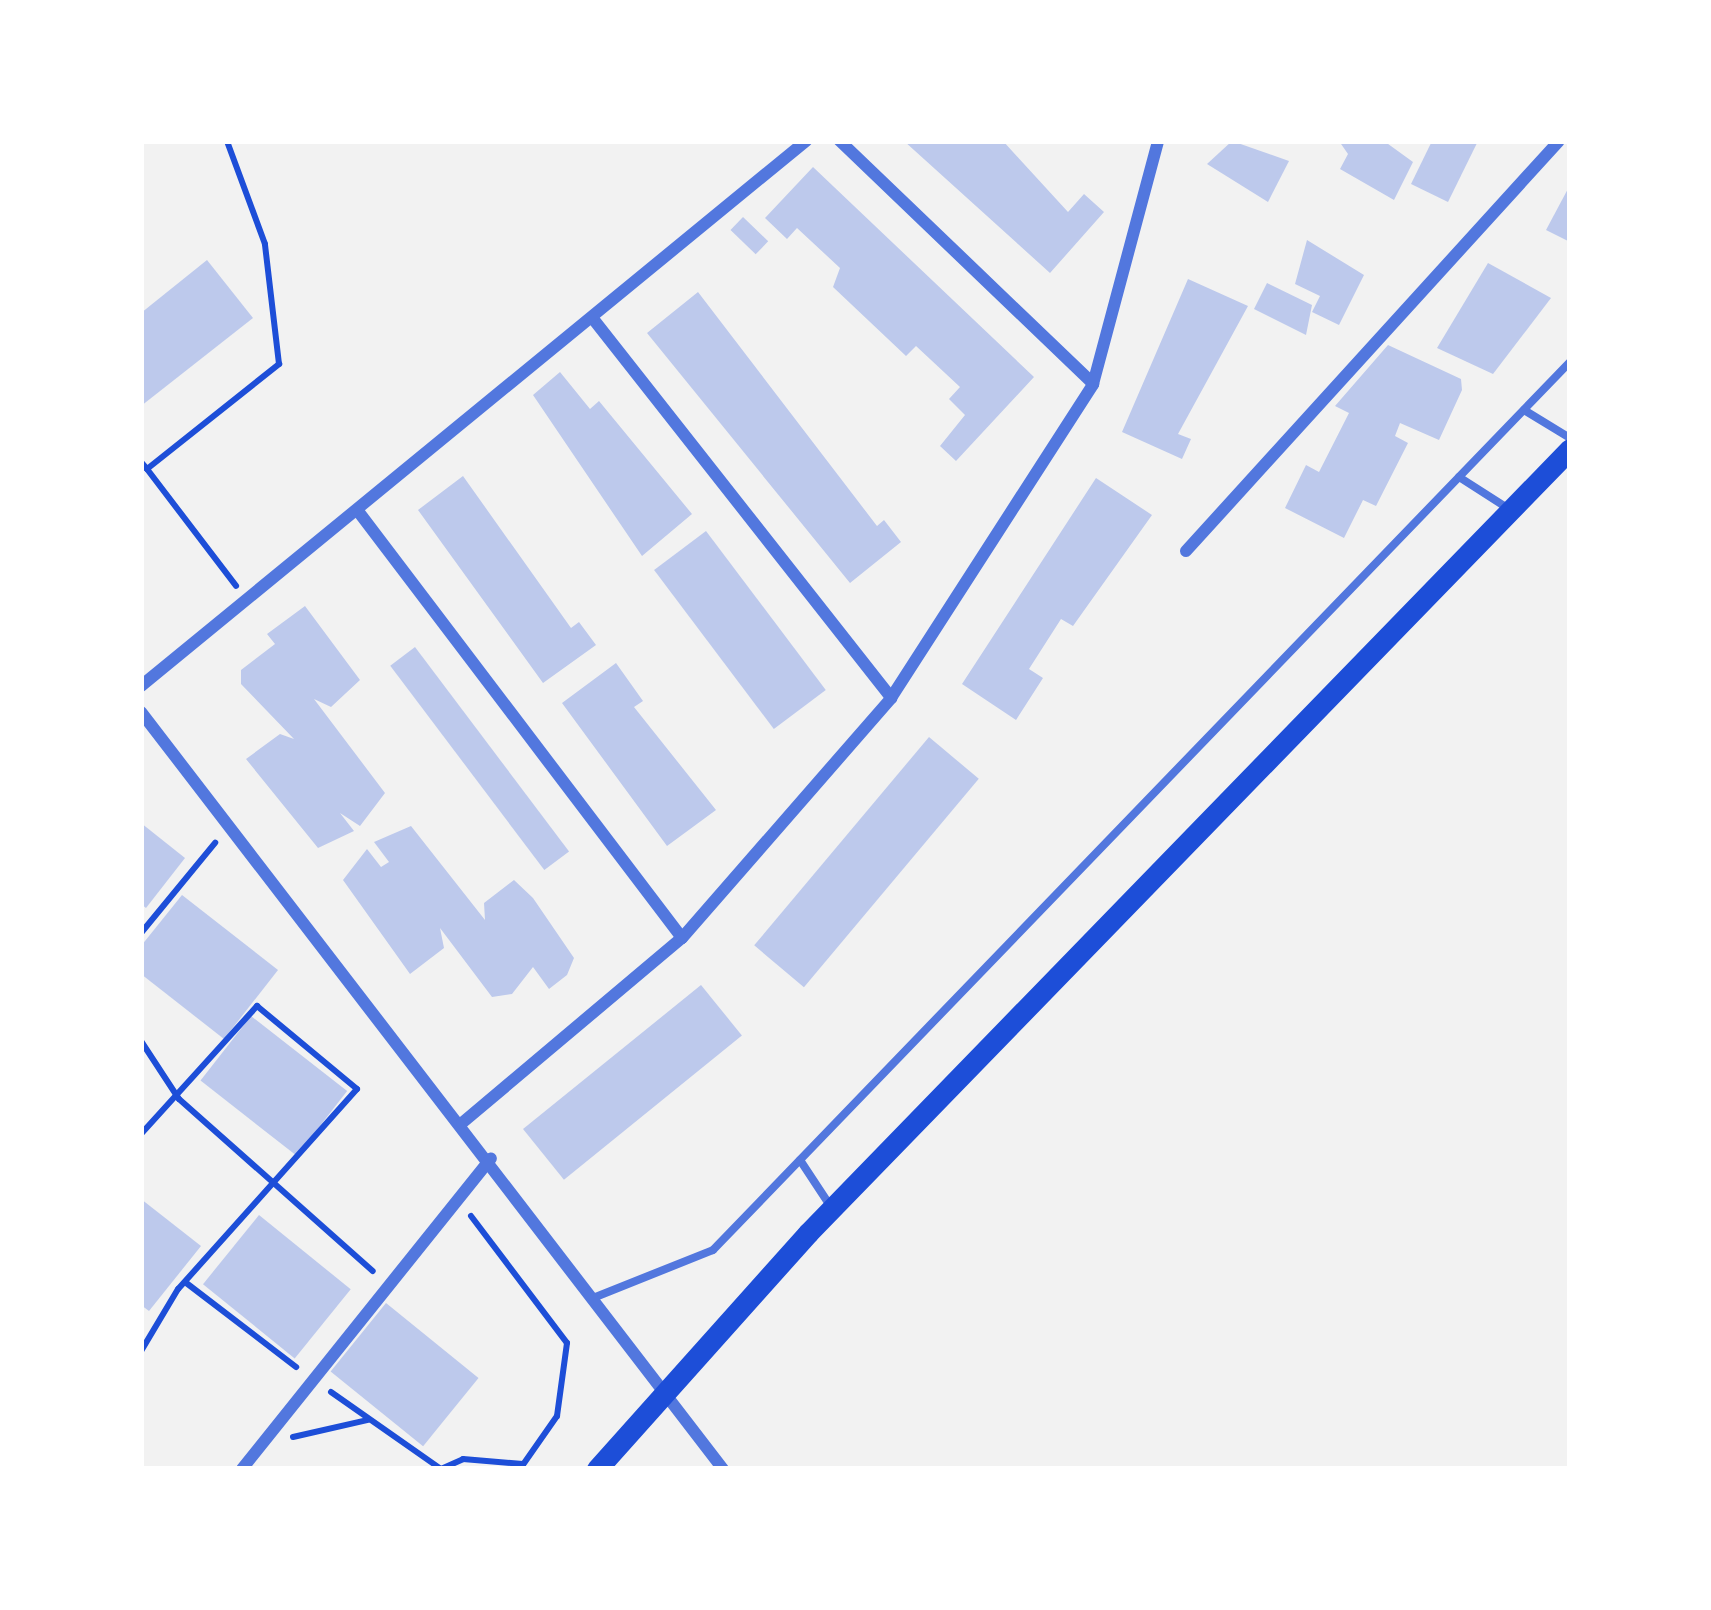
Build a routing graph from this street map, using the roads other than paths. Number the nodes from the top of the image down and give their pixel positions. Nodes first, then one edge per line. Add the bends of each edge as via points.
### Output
1 (806, 141) edge
2 (840, 141) edge
3 (1158, 141) edge
4 (1558, 141) edge
5 (594, 320) junction
6 (1570, 362) edge
7 (1093, 384) junction
8 (1524, 410) junction
9 (1570, 438) edge
10 (1570, 449) edge
11 (1459, 477) junction
12 (1510, 510) junction
13 (358, 512) junction
14 (1186, 551) dead end
15 (141, 686) edge
16 (891, 698) junction
17 (141, 712) edge
18 (682, 938) junction
19 (462, 1124) junction
20 (491, 1158) junction
21 (800, 1160) junction
22 (832, 1208) junction
23 (593, 1298) junction
24 (664, 1394) junction
25 (242, 1469) edge
26 (597, 1469) edge
27 (724, 1469) edge

1 - 5 street
2 - 7 street
3 - 7 street via 1118,322
4 - 14 street
5 - 13 street
5 - 16 street
6 - 8 lane
7 - 16 street
8 - 9 lane
8 - 11 lane
10 - 12 main road
11 - 12 lane
11 - 21 lane
12 - 22 main road
13 - 15 street
13 - 18 street
16 - 18 street
17 - 19 street
18 - 19 street
19 - 20 street
20 - 23 street
20 - 25 street
21 - 22 lane
21 - 23 lane via 712,1250
22 - 24 main road
23 - 24 street
24 - 26 main road
24 - 27 street

